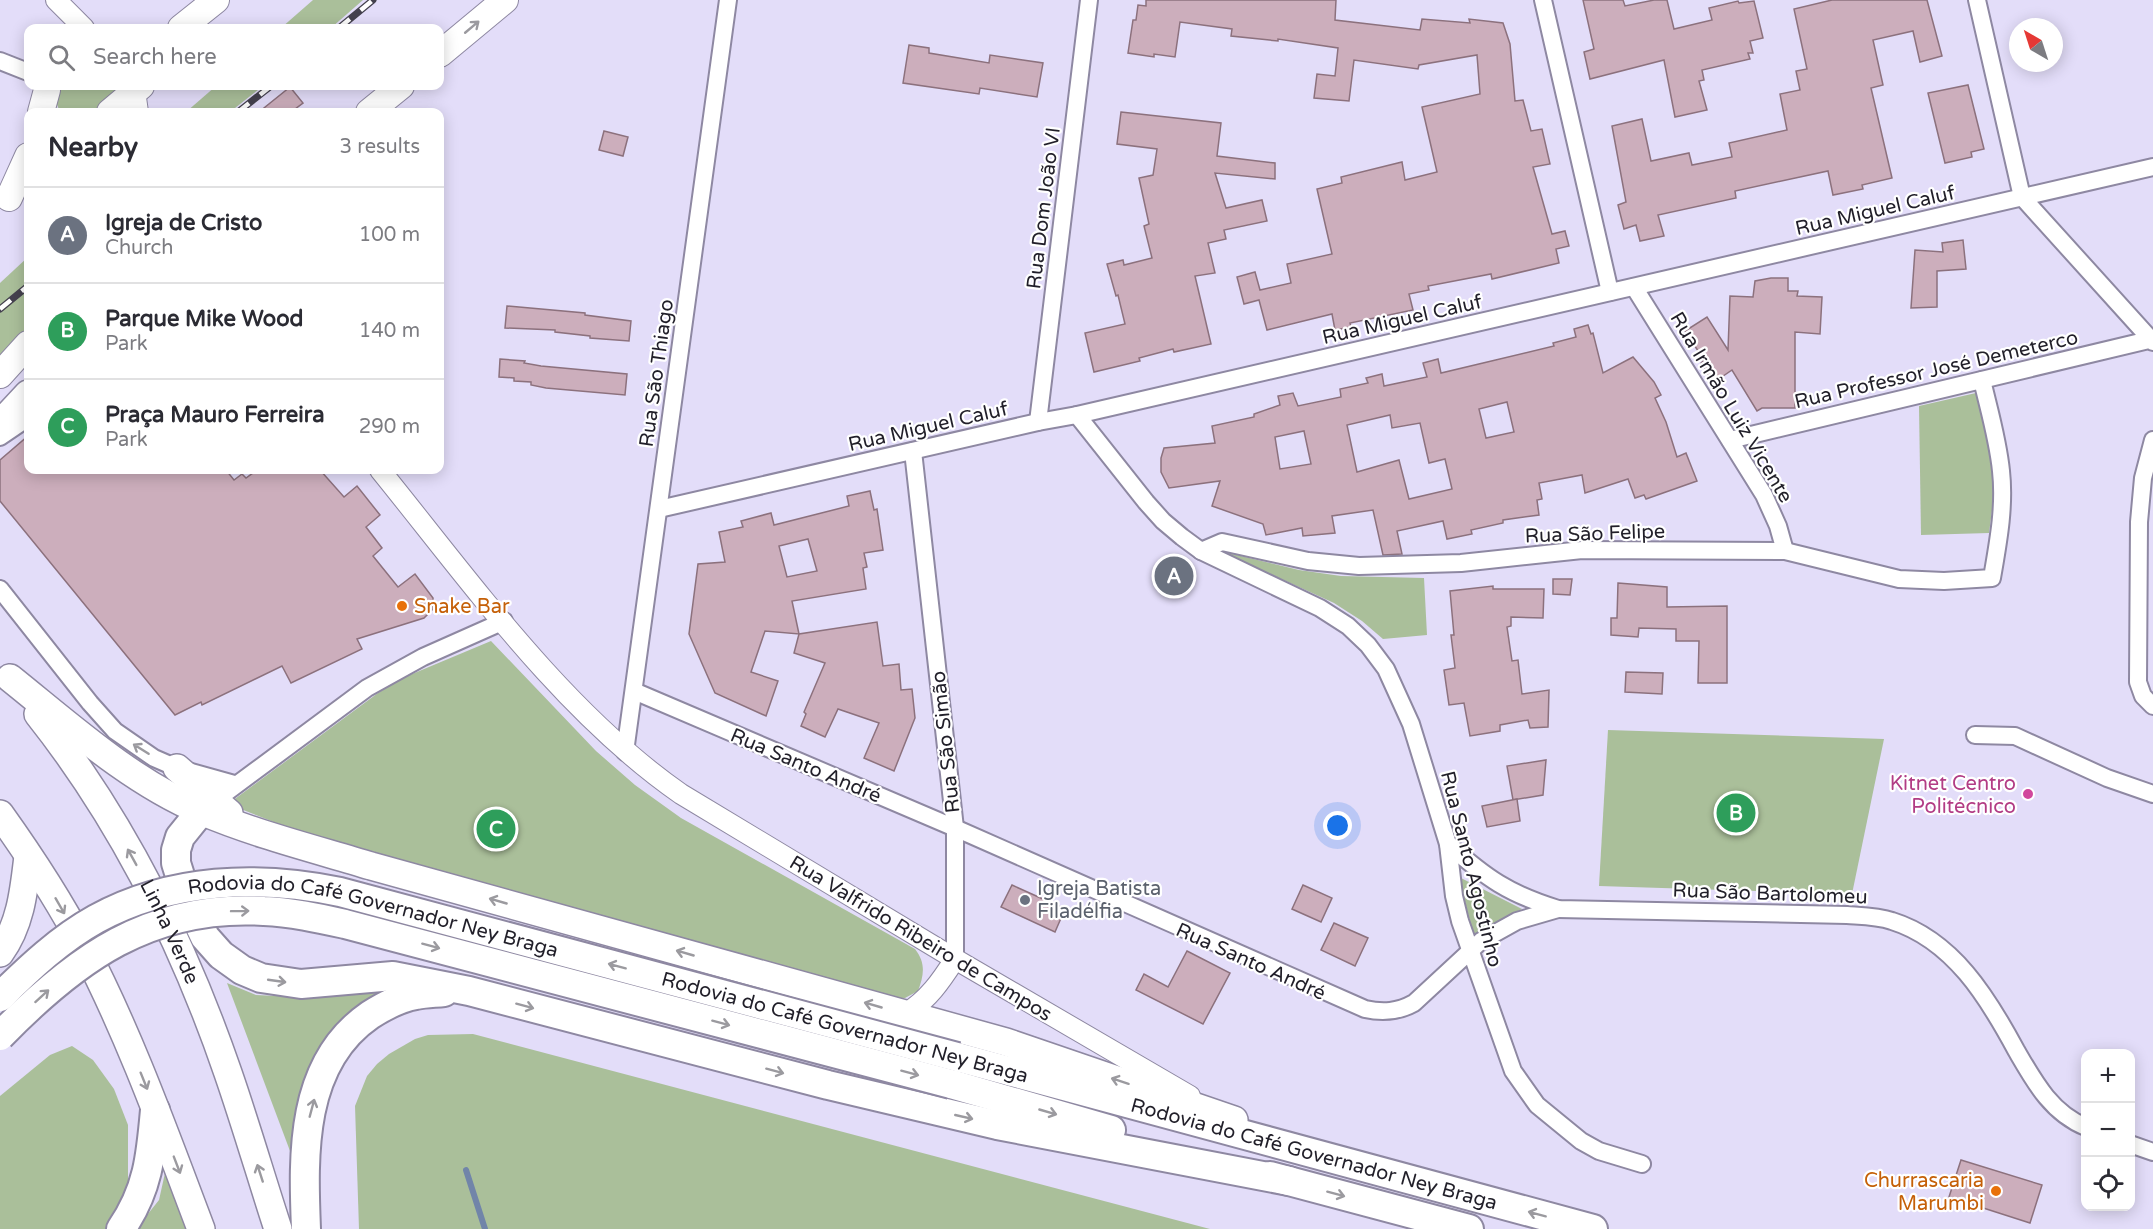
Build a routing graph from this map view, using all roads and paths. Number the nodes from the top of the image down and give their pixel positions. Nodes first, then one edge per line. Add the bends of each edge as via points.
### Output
1 (216, 0) edge
2 (236, 0) edge
3 (505, 0) edge
4 (728, 0) edge
5 (1089, 0) edge
6 (1543, 0) edge
7 (1977, 0) edge
8 (67, 14) edge
9 (79, 24) edge
10 (186, 24) edge
11 (209, 24) edge
12 (444, 51) edge
13 (0, 61) edge
14 (24, 70) edge
15 (396, 90) edge
16 (136, 94) edge
17 (116, 108) edge
18 (374, 108) edge
19 (24, 164) edge
20 (2153, 167) edge
21 (24, 184) edge
22 (2022, 197) junction
23 (4, 202) edge
24 (1634, 287) junction
25 (1610, 292) junction
26 (2152, 340) edge
27 (24, 348) edge
28 (0, 375) edge
29 (1982, 380) junction
30 (24, 404) edge
31 (1077, 415) junction
32 (17, 422) edge
33 (1038, 422) junction
34 (0, 437) edge
35 (1730, 440) junction
36 (2153, 440) edge
37 (913, 451) junction
38 (383, 474) edge
39 (659, 509) junction
40 (1201, 550) junction
41 (1785, 551) junction
42 (0, 589) edge
43 (504, 621) junction
44 (5, 672) edge
45 (633, 691) junction
46 (2153, 706) edge
47 (1976, 735) dead end
48 (625, 752) junction
49 (177, 768) junction
50 (234, 784) junction
51 (2153, 794) edge
52 (207, 806) junction
53 (0, 814) edge
54 (955, 828) junction
55 (1448, 844) junction
56 (28, 856) junction
57 (1558, 909) junction
58 (1469, 951) junction
59 (0, 953) edge
60 (955, 959) junction
61 (469, 991) junction
62 (0, 997) edge
63 (905, 1014) junction
64 (0, 1036) edge
65 (954, 1071) junction
66 (155, 1110) junction
67 (1223, 1116) junction
68 (2081, 1125) edge
69 (2135, 1146) edge
70 (2153, 1152) edge
71 (1353, 1164) junction
72 (1642, 1164) dead end
73 (1289, 1181) junction
74 (121, 1229) edge
75 (201, 1229) edge
76 (278, 1229) edge
77 (306, 1229) edge
78 (1469, 1229) edge
79 (1593, 1229) edge

1 - 10 main road
2 - 11 main road
12 -> 3 main road
4 - 39 street, Rua São Thiago
5 - 33 street, Rua Dom João VI
6 - 25 street
7 - 22 street
8 - 9 street
13 - 14 street
15 - 18 main road
16 - 17 main road
19 - 23 main road
20 - 22 street, Rua Miguel Caluf
21 - 23 main road
22 - 24 street, Rua Miguel Caluf
22 - 26 street
24 - 25 street, Rua Miguel Caluf
24 - 35 street, Rua Irmão Luiz Vicente
25 - 31 street, Rua Miguel Caluf
26 - 29 street, Rua Professor José Demeterco
27 - 28 main road
29 - 35 street, Rua Professor José Demeterco
29 - 41 street, Rua São Felipe via 1997,444 2003,498 1992,578 1899,579
30 - 32 highway
31 - 33 street, Rua Miguel Caluf
31 - 40 street, Rua Santo Agostinho via 1163,521
32 - 34 street
33 - 37 street, Rua Miguel Caluf
35 - 41 street, Rua Irmão Luiz Vicente via 1772,510
36 - 46 street via 2143,478 2139,522 2138,682 2143,696
37 - 39 street, Rua Miguel Caluf
37 - 54 street, Rua São Simão
38 - 43 street
39 - 45 street, Rua São Thiago
40 - 41 street, Rua São Felipe via 1222,542 1308,561 1359,566 1461,563 1582,550
40 - 55 street, Rua Santo Agostinho via 1320,608 1368,645 1400,696
49 -> 42 street via 147,754 115,731
43 - 48 street via 556,682
43 - 50 street via 386,676
44 - 52 highway via 101,751 164,793
76 -> 44 highway, Linha Verde via 228,1073 170,931 130,852 89,784
45 - 48 street, Rua São Thiago
45 - 54 street, Rua Santo André
47 - 51 street via 2015,736 2116,782
48 - 60 street, Rua Valfrido Ribeiro de Campos via 681,794
49 - 50 street
49 - 52 highway
50 - 52 street
52 -> 61 highway via 180,837 176,862 205,937 242,970 261,978 301,984 393,976
63 -> 52 highway via 371,866 249,828
53 - 56 highway
54 - 58 street, Rua Santo André via 1365,1010 1390,1011 1414,1003
54 - 60 street, Rua São Simão
55 - 57 street, Rua São Bartolomeu via 1486,878 1506,890
55 - 58 street, Rua Santo Agostinho via 1454,896
56 - 59 highway via 23,899
56 -> 66 highway via 82,945
57 - 58 street, Rua Santo André via 1517,921
57 - 68 street, Rua São Bartolomeu via 1869,916 1912,928 1932,940 1969,977 2043,1094 2060,1112
58 - 72 street, Rua Santo Agostinho via 1513,1071 1537,1105 1599,1151
60 - 63 street via 932,993
60 - 67 street, Rua Valfrido Ribeiro de Campos
61 -> 73 highway via 997,1125
77 -> 61 highway via 304,1172 308,1125 318,1084 331,1056 355,1026 386,1005 417,994
65 -> 62 highway, Rodovia do Café Governador Ney Braga, bridge via 320,888 260,881 196,885 120,907 47,954
67 -> 63 highway via 1006,1042
64 -> 65 highway, Rodovia do Café Governador Ney Braga, bridge via 58,981 104,948 150,927 177,918 231,911 290,913
65 - 71 highway, Rodovia do Café Governador Ney Braga
65 -> 73 highway, Rodovia do Café Governador Ney Braga
66 - 74 highway via 150,1164 143,1190
66 -> 75 highway
67 - 71 highway
69 - 70 street
79 -> 71 highway, Rodovia do Café Governador Ney Braga
73 -> 78 highway, Rodovia do Café Governador Ney Braga

